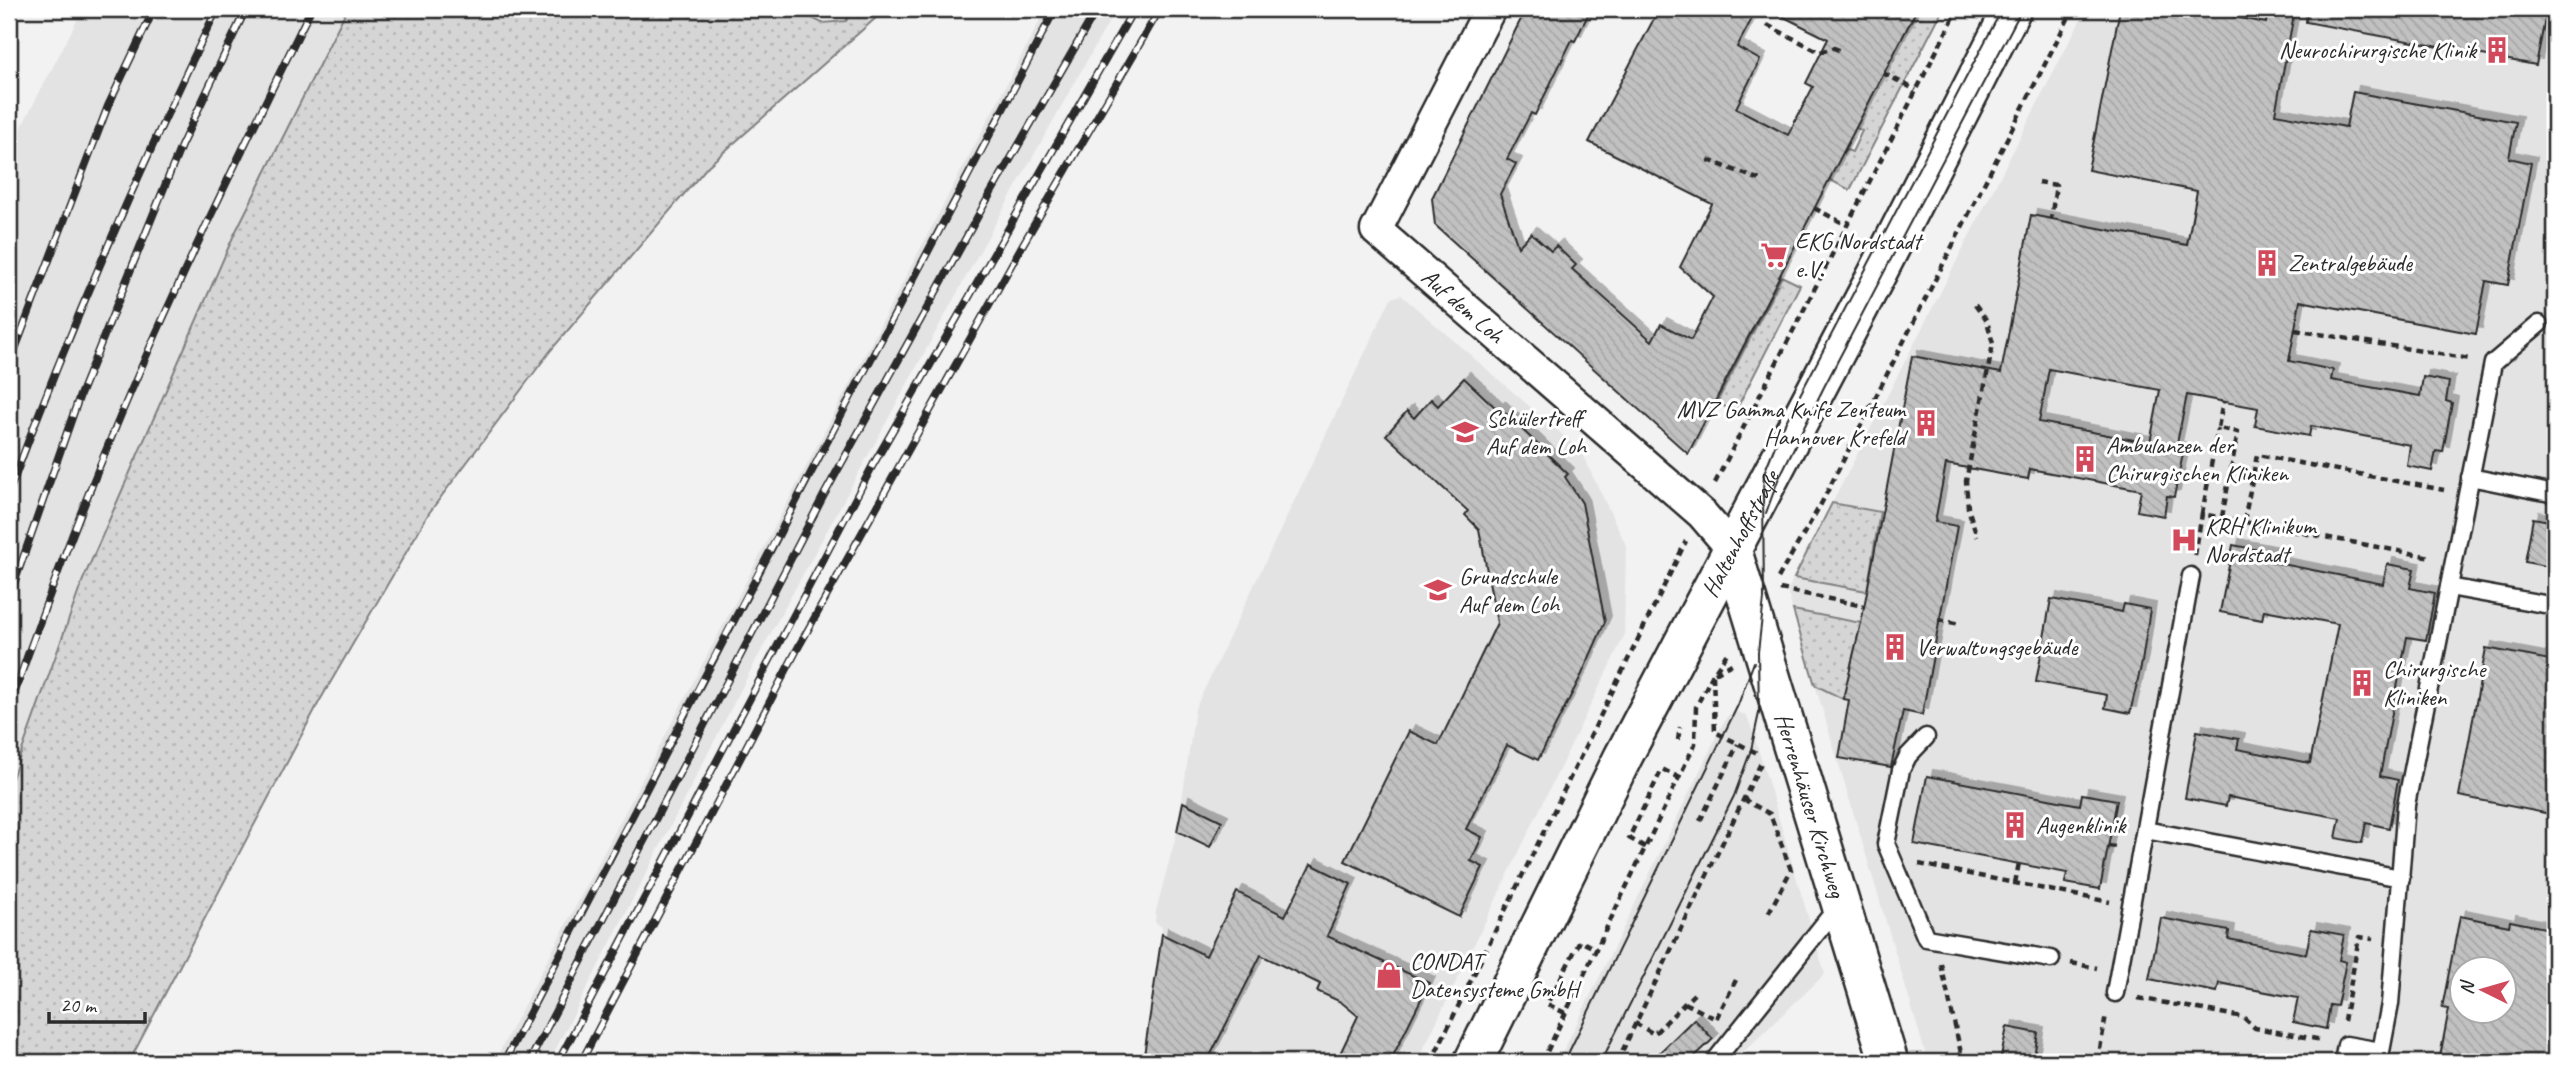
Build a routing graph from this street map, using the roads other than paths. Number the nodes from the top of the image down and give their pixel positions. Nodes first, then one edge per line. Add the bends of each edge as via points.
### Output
1 (1490, 9) edge
2 (2012, 9) edge
3 (2539, 324) dead end
4 (2470, 477) junction
5 (2555, 494) edge
6 (1732, 549) junction
7 (2191, 576) road end
8 (2449, 586) junction
9 (2555, 606) edge
10 (1926, 737) dead end
11 (2145, 831) junction
12 (2401, 878) junction
13 (1841, 902) junction
14 (2051, 959) road end
15 (2115, 993) road end
16 (2380, 1056) edge
17 (1473, 1062) edge
18 (1714, 1062) edge
19 (1889, 1062) edge
20 (2343, 1062) edge

1 - 6 street, Auf dem Loh via 1376,230 1702,513
2 - 6 street, Haltenhoffstraße
3 - 4 lane via 2493,363
4 - 5 lane
4 - 8 lane
6 - 13 street, Herrenhäuser Kirchweg
6 - 17 street, Haltenhoffstraße via 1623,757
7 - 11 lane
8 - 9 lane
8 - 12 lane via 2406,805
10 - 14 lane via 1901,770 1886,844 1926,938
11 - 12 lane
11 - 15 lane
12 - 16 lane via 2390,1004
13 - 18 lane
13 - 19 street, Herrenhäuser Kirchweg
16 - 20 lane via 2343,1044

